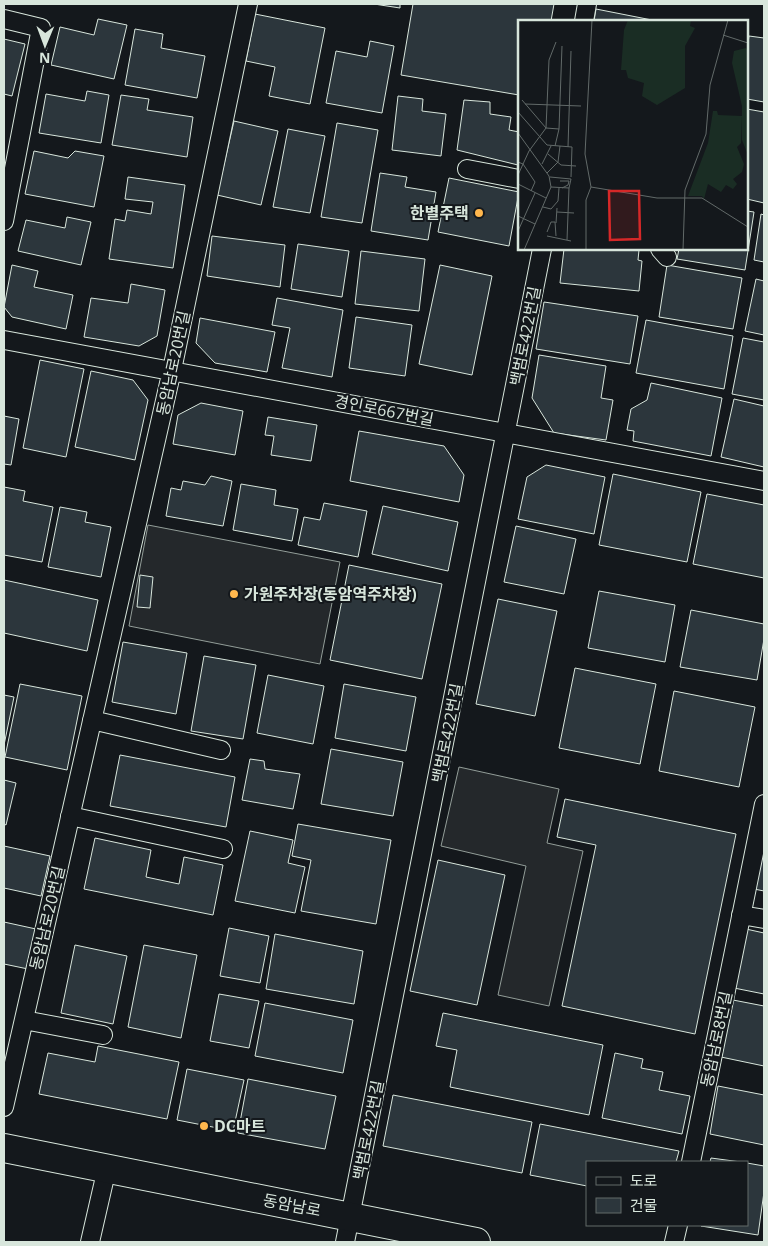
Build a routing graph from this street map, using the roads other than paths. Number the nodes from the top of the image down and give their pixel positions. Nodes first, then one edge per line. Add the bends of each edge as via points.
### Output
1 (248, 4) edge
2 (587, 4) edge
3 (4, 19) edge
4 (584, 20) edge
5 (467, 169) dead end
6 (518, 179) edge
7 (4, 221) edge
8 (542, 250) edge
9 (4, 340) edge
10 (172, 370) junction
11 (507, 432) junction
12 (764, 481) edge
13 (92, 720) junction
14 (221, 750) dead end
15 (763, 815) edge
16 (70, 816) junction
17 (223, 849) dead end
18 (741, 915) junction
19 (764, 919) edge
20 (24, 1020) junction
21 (103, 1035) dead end
22 (4, 1107) edge
23 (4, 1148) edge
24 (690, 1161) edge
25 (107, 1168) junction
26 (678, 1226) edge
27 (348, 1230) edge
28 (90, 1242) edge
29 (476, 1242) edge
30 (674, 1242) edge

1 - 10 lane, 동암남로20번길
2 - 4 lane
3 - 7 lane via 41,28
5 - 6 lane
8 - 11 lane, 백범로422번길
9 - 10 lane, 경인로667번길
10 - 11 lane, 경인로667번길
10 - 13 lane, 동암남로20번길
11 - 12 lane, 경인로667번길
11 - 27 lane, 백범로422번길
13 - 14 lane
13 - 16 lane, 동암남로20번길
15 - 18 lane, 동암남로8번길
16 - 17 lane
16 - 20 lane, 동암남로20번길
18 - 19 lane
18 - 24 lane, 동암남로8번길
20 - 21 lane
20 - 22 lane, 동암남로20번길
23 - 25 street, 동암남로
25 - 27 street, 동암남로
25 - 28 lane
26 - 30 lane
27 - 29 street, 동암남로

